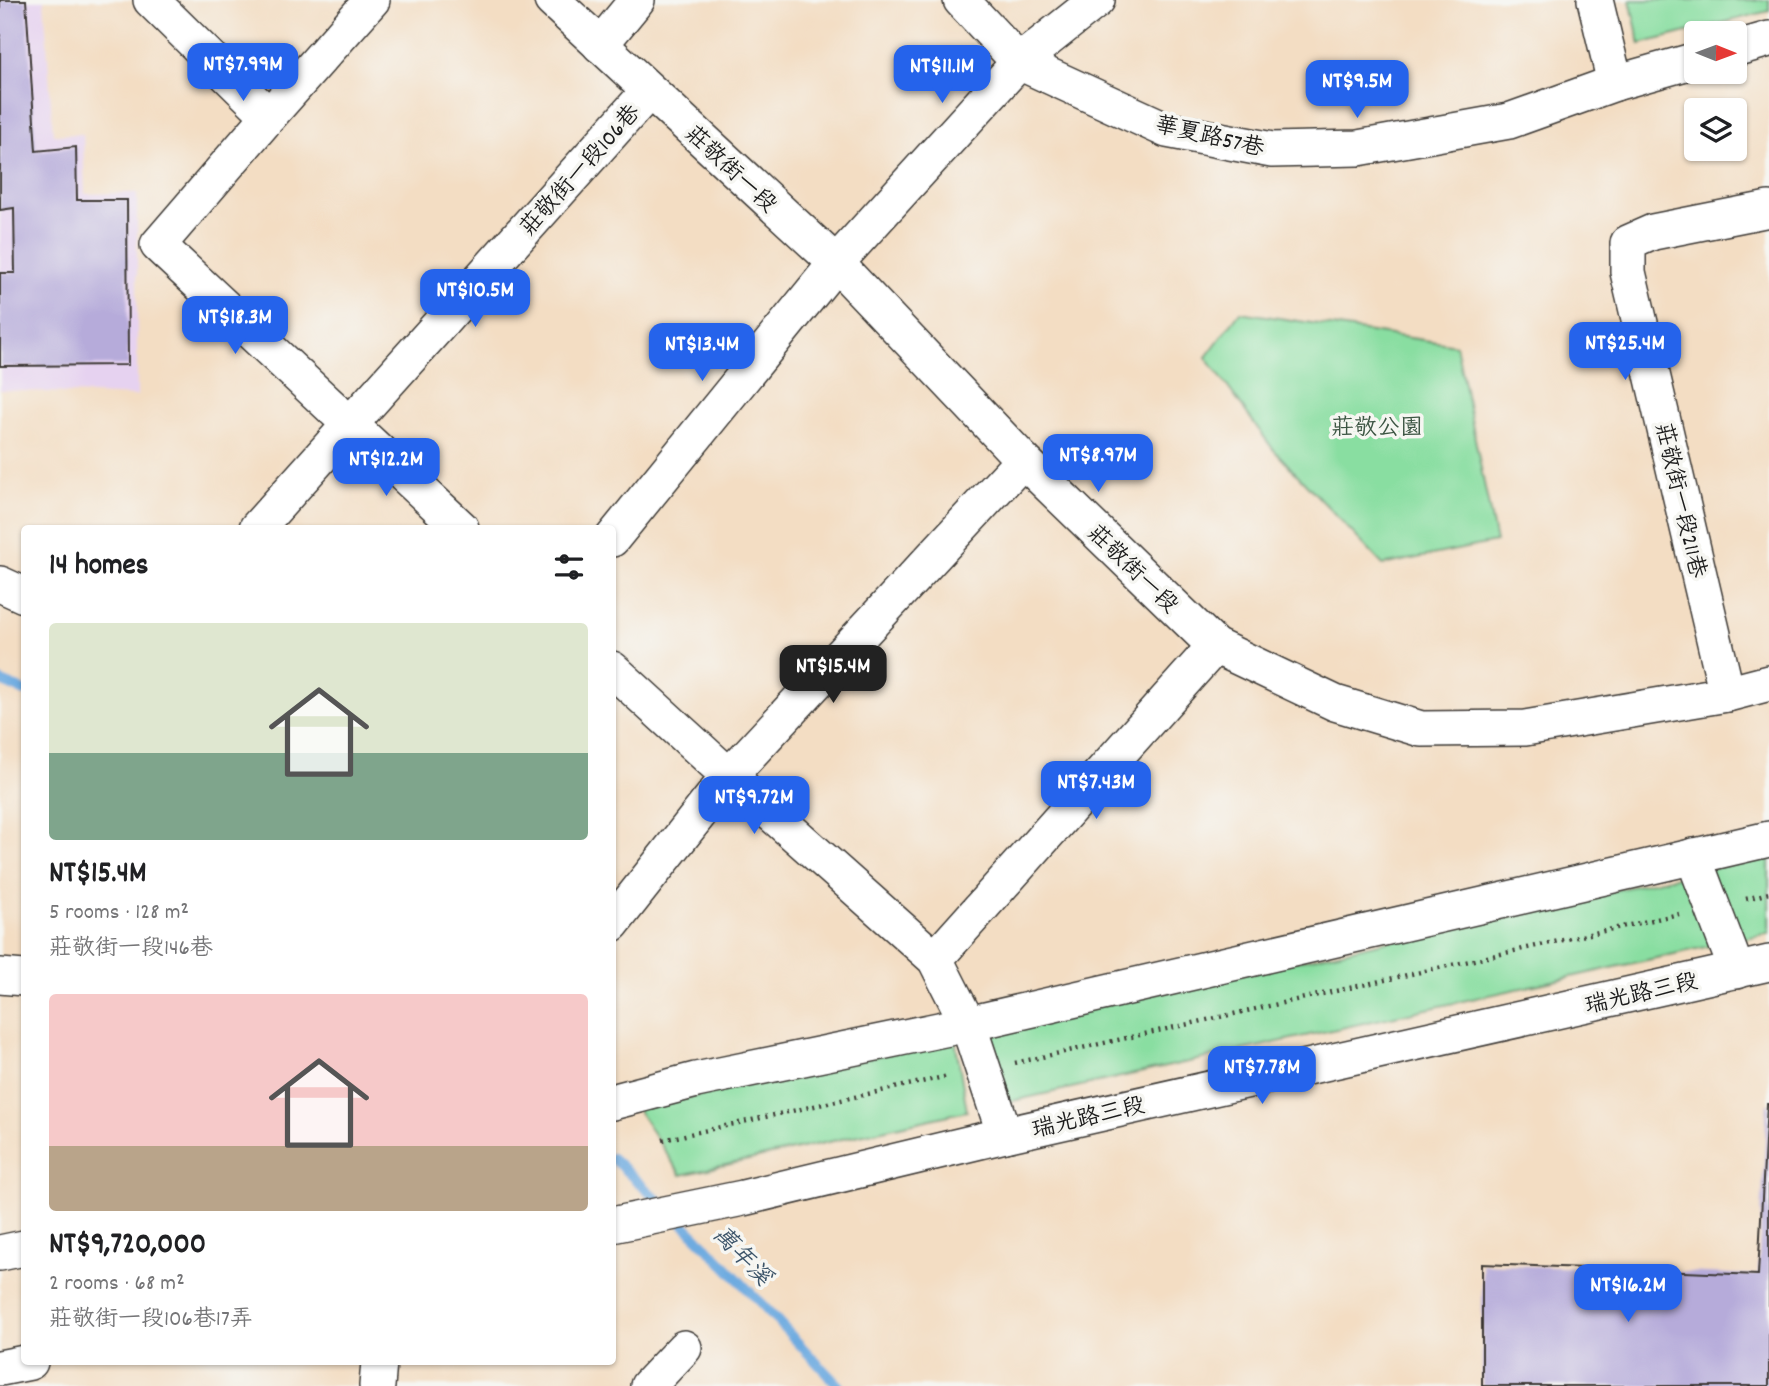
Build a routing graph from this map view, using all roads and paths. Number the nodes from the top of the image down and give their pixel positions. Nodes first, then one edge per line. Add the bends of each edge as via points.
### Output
1 (151, 0) edge
2 (372, 0) edge
3 (552, 0) edge
4 (638, 0) edge
5 (961, 0) edge
6 (1097, 0) edge
7 (1595, 0) edge
8 (1769, 39) edge
9 (600, 45) junction
10 (1747, 45) edge
11 (1019, 62) junction
12 (1684, 63) edge
13 (1615, 83) junction
14 (649, 91) junction
15 (269, 116) junction
16 (1769, 209) edge
17 (835, 263) junction
18 (350, 427) junction
19 (1023, 460) junction
20 (260, 525) edge
21 (458, 525) edge
22 (616, 534) edge
23 (0, 584) edge
24 (21, 594) edge
25 (1215, 646) junction
26 (616, 673) edge
27 (1769, 683) edge
28 (1727, 694) junction
29 (729, 776) junction
30 (1769, 839) edge
31 (1693, 856) junction
32 (1769, 893) edge
33 (1712, 907) junction
34 (616, 919) edge
35 (935, 959) junction
36 (1753, 967) edge
37 (0, 976) edge
38 (21, 978) edge
39 (968, 1024) junction
40 (982, 1068) junction
41 (616, 1096) edge
42 (1005, 1135) junction
43 (663, 1140) dead end
44 (618, 1224) edge
45 (21, 1249) edge
46 (0, 1253) edge
47 (684, 1348) dead end
48 (21, 1364) edge
49 (379, 1365) edge
50 (0, 1368) edge
51 (377, 1386) edge
52 (648, 1386) edge

1 - 15 street
2 - 15 street
3 - 9 street, 莊敬街一段
4 - 9 street
5 - 11 street
6 - 11 street
7 - 13 street
8 - 10 street
9 - 14 street, 莊敬街一段
11 - 13 street, 華夏路57巷 via 1167,130 1272,149 1358,148 1509,121
11 - 17 street
12 - 13 street, 華夏路57巷
14 - 17 street, 莊敬街一段
14 - 18 street, 莊敬街一段106巷
15 - 18 street via 158,245
16 - 28 street, 莊敬街一段211巷 via 1654,232 1628,243 1628,272
17 - 19 street, 莊敬街一段
17 - 22 street
18 - 20 street, 莊敬街一段106巷
18 - 21 street
19 - 25 street, 莊敬街一段
19 - 29 street
23 - 24 street
25 - 28 street, 莊敬街一段 via 1335,703 1421,729 1525,728
25 - 35 street
26 - 29 street
27 - 28 street, 莊敬街一段
29 - 34 street
29 - 35 street
30 - 31 street
31 - 33 street
31 - 39 street
32 - 33 path
33 - 36 street
33 - 40 path
35 - 39 street
36 - 42 street, 瑞光路三段
37 - 38 street
39 - 40 street
39 - 41 street
40 - 42 street
40 - 43 path
42 - 44 street, 瑞光路三段
45 - 46 street
47 - 52 street
48 - 50 street
49 - 51 street

